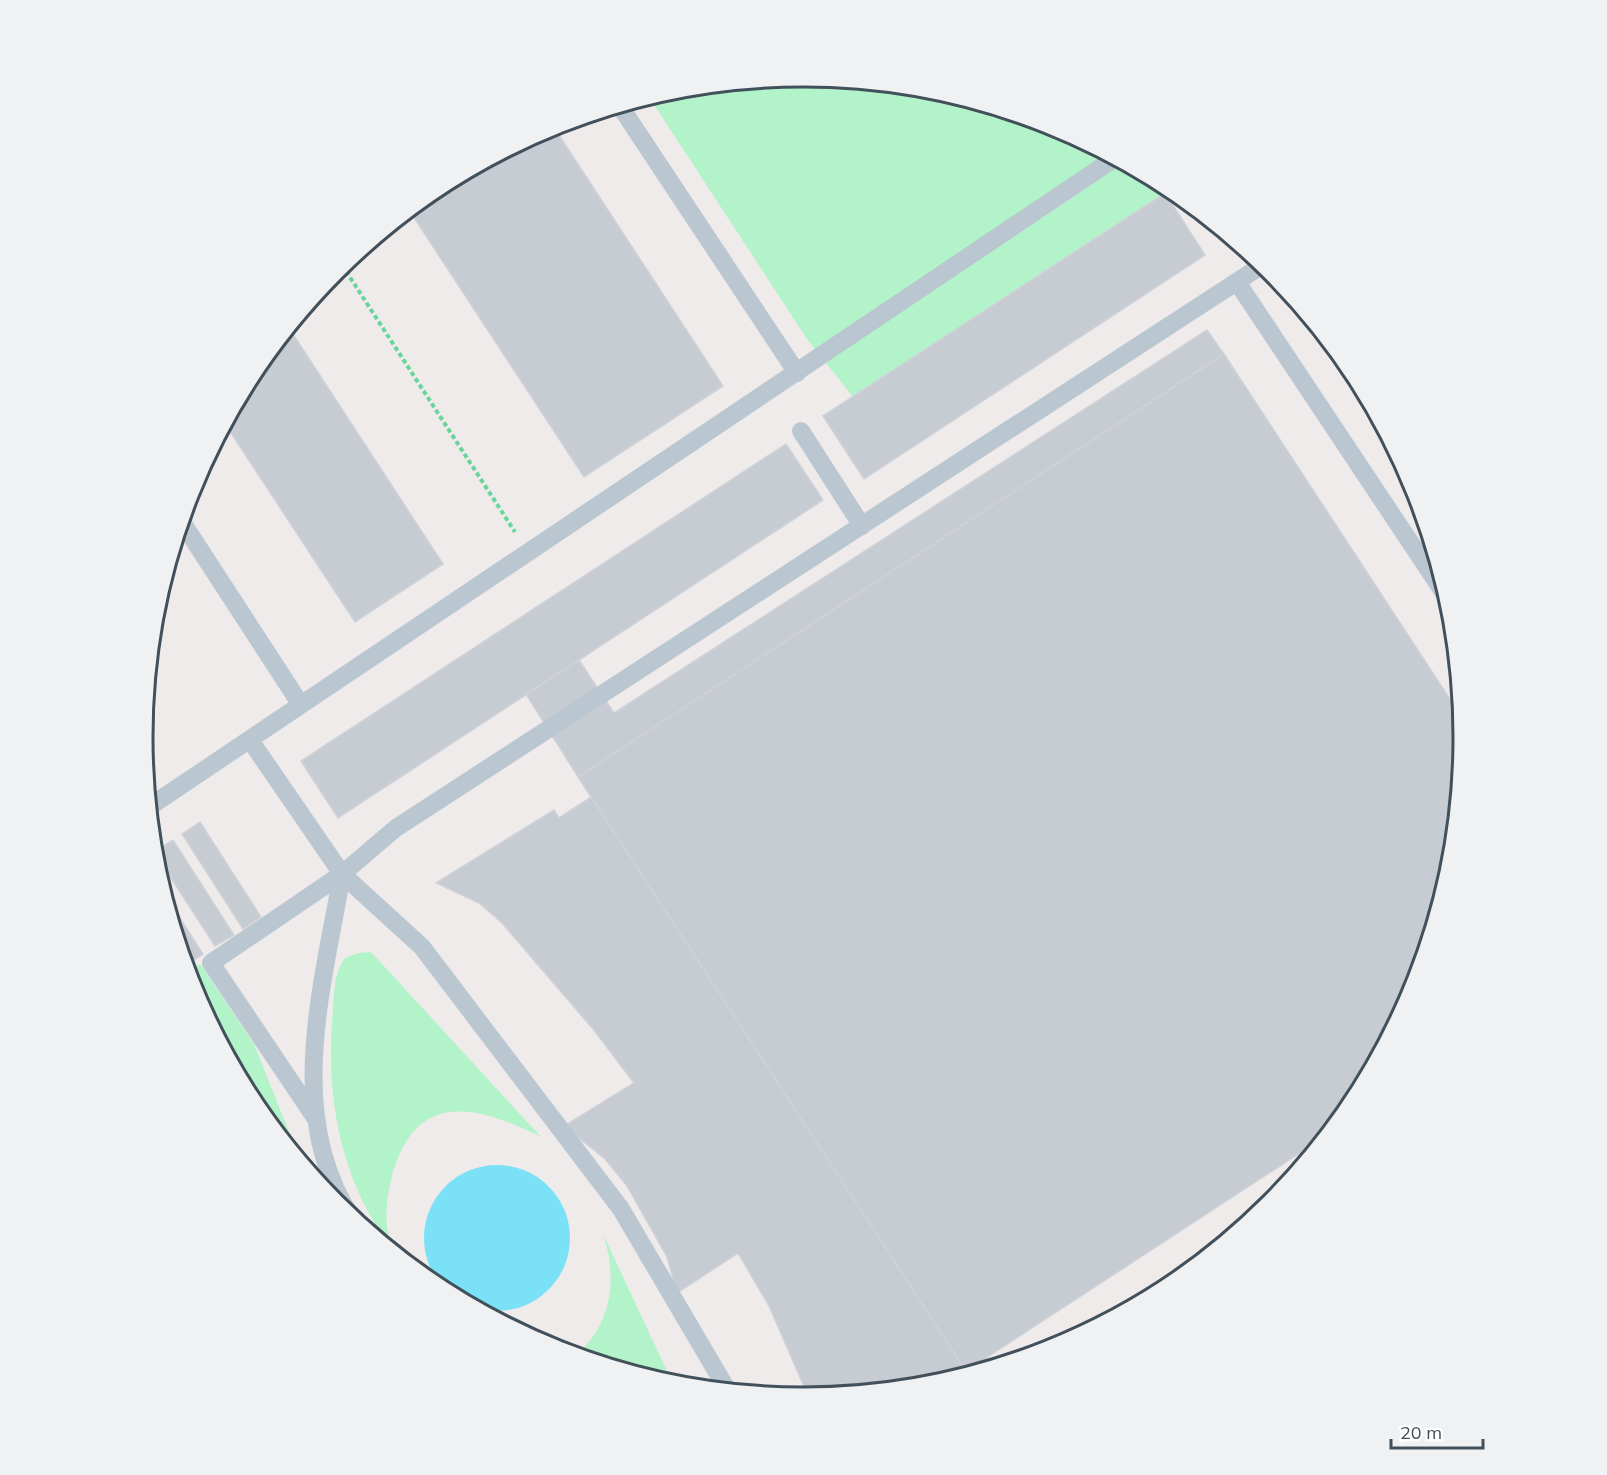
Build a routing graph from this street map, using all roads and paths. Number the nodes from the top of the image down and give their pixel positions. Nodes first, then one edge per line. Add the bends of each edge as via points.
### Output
1 (624, 112) edge
2 (1108, 163) edge
3 (1255, 270) edge
4 (348, 274) edge
5 (1237, 282) junction
6 (796, 373) junction
7 (801, 431) dead end
8 (862, 525) junction
9 (187, 530) edge
10 (528, 553) junction
11 (1434, 578) edge
12 (301, 705) junction
13 (249, 740) junction
14 (157, 802) edge
15 (342, 874) junction
16 (316, 1119) junction
17 (336, 1188) edge
18 (723, 1382) edge

1 - 6 lane
2 - 6 lane
3 - 5 lane
4 - 10 path
5 - 8 lane
5 - 11 lane
6 - 10 lane
7 - 8 lane
8 - 15 lane via 396,828
9 - 12 lane
10 - 12 lane
12 - 13 lane
13 - 14 lane
13 - 15 lane
15 - 16 lane via 313,1034
15 - 16 lane via 211,963
15 - 18 lane via 422,947 621,1209
16 - 17 lane

